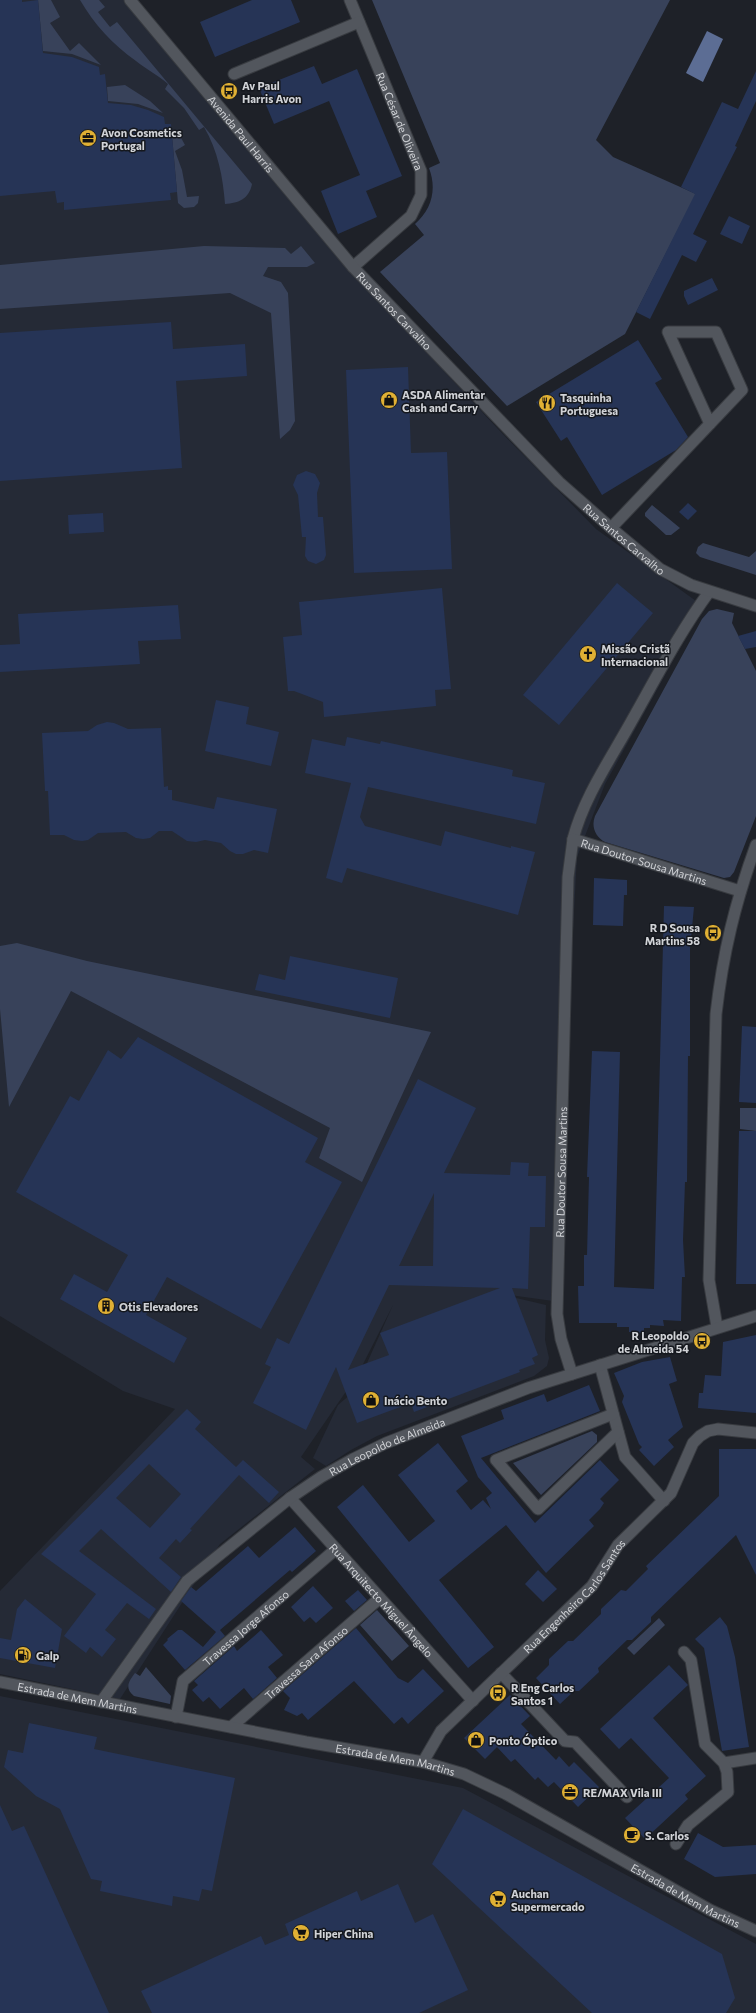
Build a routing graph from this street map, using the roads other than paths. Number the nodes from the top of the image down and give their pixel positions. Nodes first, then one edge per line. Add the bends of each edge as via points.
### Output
1 (130, 0) edge
2 (350, 0) edge
3 (360, 22) junction
4 (234, 74) dead end
5 (353, 267) junction
6 (710, 424) junction
7 (611, 528) junction
8 (709, 592) junction
9 (756, 606) edge
10 (573, 839) junction
11 (756, 845) edge
12 (740, 891) junction
13 (756, 1316) edge
14 (717, 1328) junction
15 (600, 1365) junction
16 (572, 1374) junction
17 (613, 1414) junction
18 (618, 1432) junction
19 (756, 1433) edge
20 (290, 1498) junction
21 (664, 1501) junction
22 (336, 1549) junction
23 (380, 1598) junction
24 (684, 1652) dead end
25 (501, 1673) junction
26 (0, 1682) edge
27 (473, 1701) junction
28 (101, 1702) junction
29 (176, 1716) junction
30 (231, 1727) junction
31 (756, 1758) edge
32 (423, 1762) junction
33 (724, 1764) junction
34 (627, 1796) dead end
35 (676, 1844) dead end
36 (756, 1931) edge

1 - 5 street, Avenida Paul Harris
2 - 3 street, Rua César de Oliveira
3 - 4 street
3 - 5 street, Rua César de Oliveira via 421,171 421,195 411,216
5 - 7 street, Rua Santos Carvalho via 558,482
6 - 6 street via 742,390 736,375 716,332 668,332
6 - 7 street
7 - 8 street, Rua Santos Carvalho via 660,568
8 - 9 street, Rua Santos Carvalho
8 - 10 street via 687,623 606,767 583,810
10 - 12 street, Rua Doutor Sousa Martins
10 - 16 street, Rua Doutor Sousa Martins via 568,877 557,1314 561,1339
11 - 12 street
12 - 14 street via 721,970 716,1014 709,1280
13 - 14 street, Rua Leopoldo de Almeida
14 - 15 street, Rua Leopoldo de Almeida
15 - 16 street, Rua Leopoldo de Almeida
15 - 17 street
16 - 20 street, Rua Leopoldo de Almeida via 528,1388 386,1443 327,1474
17 - 18 street
17 - 18 street via 496,1460 538,1510
18 - 21 street via 622,1450 630,1465
19 - 21 street, Rua Engenheiro Carlos Santos via 718,1430 708,1431 700,1436 693,1443 676,1484
20 - 22 street, Rua Arquitecto Miguel Ângelo
20 - 28 street, Rua Leopoldo de Almeida via 187,1581
21 - 25 street, Rua Engenheiro Carlos Santos via 618,1545 592,1586
22 - 23 street, Rua Arquitecto Miguel Ângelo
22 - 29 street, Travessa Jorge Afonso via 183,1681
23 - 27 street, Rua Arquitecto Miguel Ângelo
23 - 30 street, Travessa Sara Afonso
24 - 33 street via 691,1660 706,1744
25 - 27 street, Rua Engenheiro Carlos Santos
25 - 34 street via 565,1741 575,1742
26 - 28 street, Estrada de Mem Martins
27 - 32 street, Rua Engenheiro Carlos Santos via 441,1731
28 - 29 street, Estrada de Mem Martins
29 - 30 street, Estrada de Mem Martins
30 - 32 street, Estrada de Mem Martins
31 - 33 street
32 - 36 street, Estrada de Mem Martins via 464,1774 493,1787 710,1910
33 - 35 street via 728,1792 688,1825

